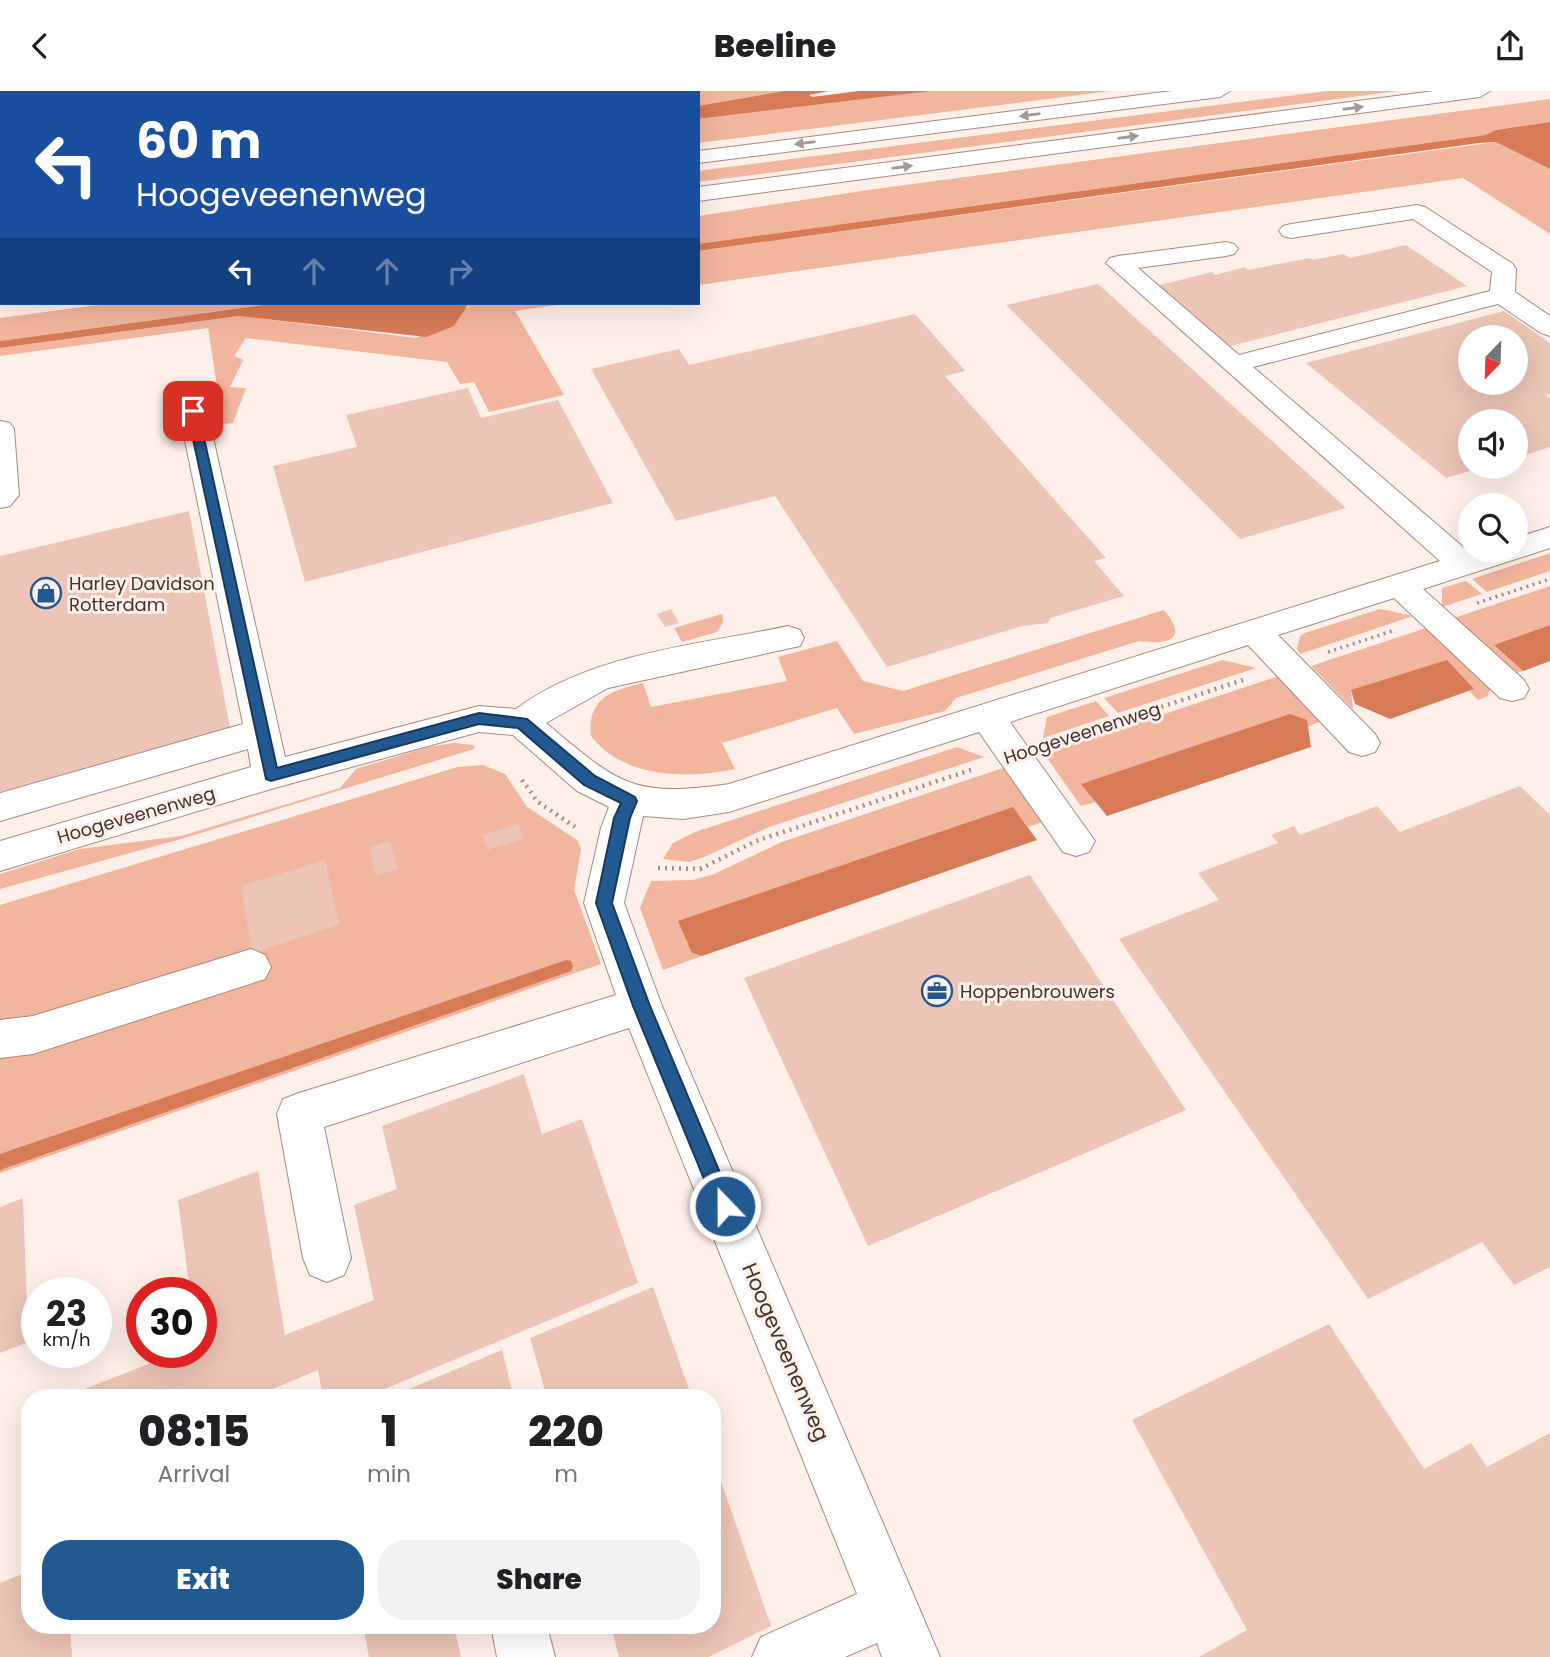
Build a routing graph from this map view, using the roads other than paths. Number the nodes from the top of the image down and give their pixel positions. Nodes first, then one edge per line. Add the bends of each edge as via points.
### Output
1 (1220, 91) edge
2 (1480, 91) edge
3 (700, 157) edge
4 (700, 194) edge
5 (1291, 231) dead end
6 (1226, 249) dead end
7 (1502, 295) junction
8 (1550, 328) edge
9 (1234, 364) junction
10 (193, 411) dead end
11 (0, 429) edge
12 (0, 499) edge
13 (1550, 537) edge
14 (1528, 544) edge
15 (1470, 563) edge
16 (1464, 565) junction
17 (1399, 586) junction
18 (1254, 631) junction
19 (788, 638) dead end
20 (1512, 689) dead end
21 (987, 717) junction
22 (522, 723) junction
23 (262, 732) junction
24 (1362, 743) dead end
25 (271, 775) junction
26 (630, 801) junction
27 (0, 807) edge
28 (1076, 841) dead end
29 (0, 856) edge
30 (251, 967) dead end
31 (641, 1006) junction
32 (0, 1039) edge
33 (327, 1258) dead end
34 (892, 1607) junction
35 (521, 1634) edge
36 (526, 1657) edge
37 (781, 1657) edge
38 (911, 1657) edge

1 -> 3 main road
4 -> 2 main road
5 - 7 main road via 1417,212 1504,269
6 - 9 main road via 1118,263
7 - 8 main road
7 - 9 main road
9 - 16 main road
10 - 23 main road
11 - 12 main road via 4,495
13 - 14 main road
15 - 16 main road
16 - 17 main road
17 - 18 main road
17 - 20 main road
18 - 21 main road
18 - 24 main road
19 - 22 main road via 599,678 543,706
21 - 26 main road via 729,798 683,805
21 - 28 main road
22 - 25 main road, Hoogeveenenweg via 479,719
22 - 26 main road via 590,781
23 - 25 main road
23 - 27 main road
25 - 29 main road, Hoogeveenenweg
26 - 31 main road, Hoogeveenenweg via 622,818 604,903
30 - 32 main road via 33,1035
31 - 33 main road via 299,1114
31 - 34 main road, Hoogeveenenweg
34 - 37 main road
34 - 38 main road, Hoogeveenenweg
35 - 36 main road

